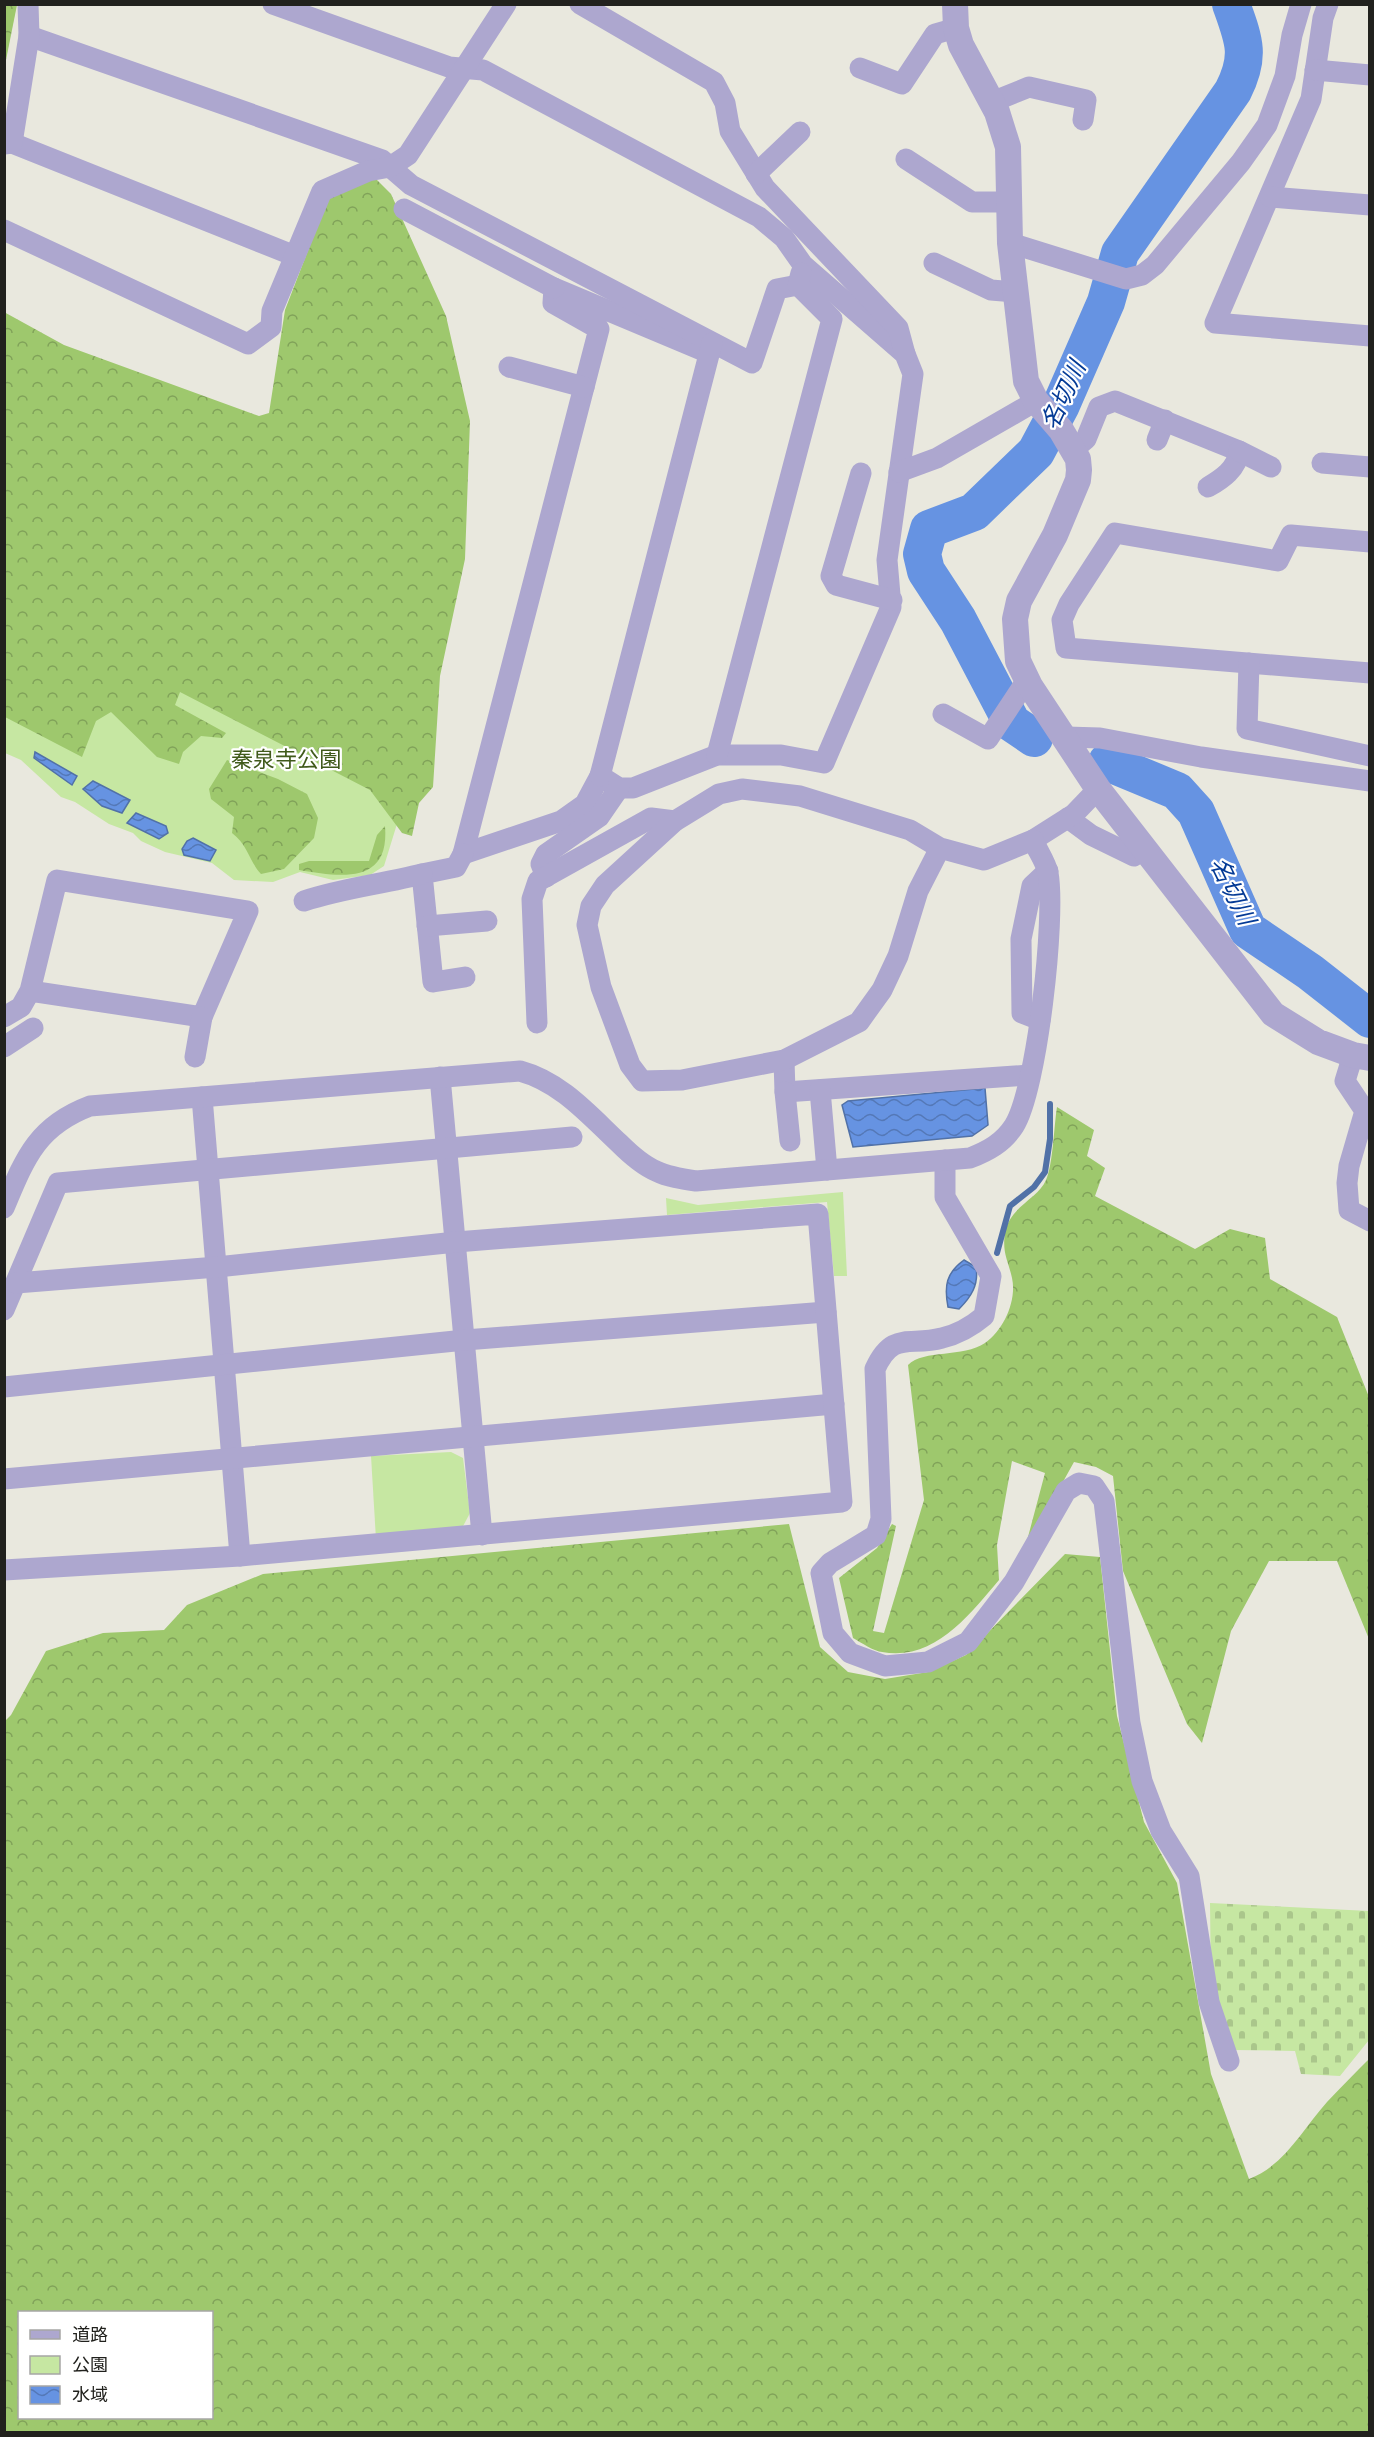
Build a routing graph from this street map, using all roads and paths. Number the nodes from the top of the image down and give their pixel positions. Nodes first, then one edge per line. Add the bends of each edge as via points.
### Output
1 (28, 4) edge
2 (273, 4) edge
3 (506, 4) edge
4 (580, 4) edge
5 (1301, 4) edge
6 (1328, 4) edge
7 (956, 16) edge
8 (29, 36) junction
9 (466, 68) junction
10 (860, 68) dead end
11 (1315, 70) junction
12 (1370, 75) edge
13 (992, 102) junction
14 (1083, 120) dead end
15 (801, 133) dead end
16 (8, 143) edge
17 (906, 159) dead end
18 (390, 167) junction
19 (756, 174) junction
20 (1270, 197) junction
21 (1009, 202) junction
22 (1370, 205) edge
23 (405, 209) dead end
24 (4, 230) edge
25 (1010, 243) junction
26 (295, 256) junction
27 (934, 263) dead end
28 (803, 265) junction
29 (798, 285) junction
30 (554, 288) junction
31 (1015, 292) junction
32 (1370, 336) edge
33 (710, 348) junction
34 (905, 354) junction
35 (509, 367) dead end
36 (584, 387) junction
37 (1036, 401) junction
38 (1165, 420) junction
39 (1067, 440) junction
40 (1157, 441) dead end
41 (1239, 451) junction
42 (1322, 463) dead end
43 (1271, 467) dead end
44 (1370, 467) edge
45 (899, 472) junction
46 (861, 474) dead end
47 (1208, 487) dead end
48 (1370, 542) edge
49 (892, 600) junction
50 (1249, 663) junction
51 (1370, 673) edge
52 (1027, 680) junction
53 (943, 714) dead end
54 (1066, 737) junction
55 (717, 755) junction
56 (1370, 756) edge
57 (600, 776) junction
58 (1370, 781) edge
59 (619, 788) junction
60 (1098, 789) junction
61 (1068, 818) junction
62 (675, 821) junction
63 (1032, 840) junction
64 (940, 848) junction
65 (463, 854) junction
66 (1134, 856) dead end
67 (422, 874) junction
68 (546, 877) junction
69 (304, 901) dead end
70 (487, 921) dead end
71 (427, 926) junction
72 (465, 976) dead end
73 (30, 991) junction
74 (4, 1017) edge
75 (202, 1017) junction
76 (537, 1023) dead end
77 (33, 1028) dead end
78 (4, 1047) edge
79 (195, 1057) dead end
80 (1361, 1057) edge
81 (783, 1060) junction
82 (1030, 1075) junction
83 (440, 1077) junction
84 (820, 1090) junction
85 (785, 1092) junction
86 (202, 1097) junction
87 (572, 1137) dead end
88 (790, 1141) dead end
89 (448, 1148) junction
90 (945, 1160) junction
91 (208, 1168) junction
92 (827, 1170) junction
93 (4, 1208) edge
94 (1370, 1221) edge
95 (456, 1242) junction
96 (217, 1267) junction
97 (16, 1283) junction
98 (4, 1310) edge
99 (826, 1312) junction
100 (465, 1340) junction
101 (224, 1363) junction
102 (4, 1387) edge
103 (834, 1404) junction
104 (473, 1435) junction
105 (232, 1458) junction
106 (4, 1479) edge
107 (482, 1535) junction
108 (240, 1556) junction
109 (4, 1570) edge
110 (1229, 2061) dead end

1 - 8 street
2 - 9 street via 449,67
3 - 9 street
4 - 19 street via 714,82 725,103 730,131
5 - 25 street via 1285,76 1267,125 1155,265 1142,275 1126,279
6 - 11 street
7 - 10 street via 935,33 902,84
7 - 13 street via 966,56
8 - 16 street
8 - 18 street via 372,156
9 - 18 street via 408,155
9 - 28 street via 483,70 759,217 784,238
11 - 12 street
11 - 20 street via 1311,99
13 - 14 street via 1029,87 1086,100
13 - 21 street via 1008,147
15 - 19 street
16 - 26 street
17 - 21 street via 972,202
18 - 26 street via 368,171 322,191
18 - 33 street via 411,185
19 - 34 street via 898,328
20 - 22 street
20 - 32 street via 1215,323
21 - 25 street
23 - 30 street
24 - 26 street via 248,344 271,327 272,310
25 - 31 street
27 - 31 street via 991,290
28 - 29 street
28 - 34 street
29 - 33 street via 777,289 752,363
29 - 55 street via 832,319
30 - 33 street
30 - 36 street via 552,303 599,329
31 - 37 street via 1026,381
33 - 57 street
34 - 45 street via 913,385
35 - 36 street
36 - 65 street
37 - 39 street
37 - 45 street via 937,458
38 - 39 street via 1110,401 1099,407 1086,439
38 - 40 street
38 - 41 street
39 - 52 street via 1078,459 1078,480 1055,535 1019,601 1015,619 1018,661
41 - 43 street
41 - 47 street via 1227,475
42 - 44 street
45 - 49 street via 886,560
46 - 49 street via 831,576 836,585
48 - 50 street via 1291,535 1278,561 1115,533 1062,620 1066,648
49 - 55 street via 824,763 781,756
50 - 51 street
50 - 56 street via 1247,729
52 - 53 street via 988,739
52 - 54 street
54 - 58 street via 1100,738
54 - 60 street
55 - 59 street via 633,788
57 - 59 street
57 - 65 street via 585,804 561,820
59 - 68 street via 599,817 546,854 541,864
60 - 61 street
60 - 80 street via 1273,1014 1318,1042
61 - 63 street
61 - 66 street via 1091,835
62 - 64 street via 719,794 742,789 766,790 800,796 910,830
62 - 68 street via 651,818
62 - 81 street via 604,885 591,906 587,925 602,987 630,1065 642,1081 682,1080
63 - 64 street via 984,860
63 - 82 street via 1047,871 1050,899 1040,1020
64 - 81 street via 918,891 898,956 882,990 859,1022
65 - 67 street via 456,867
67 - 69 street via 334,891
67 - 71 street
68 - 76 street via 538,881 532,899
70 - 71 street
71 - 72 street via 433,982
73 - 74 street via 21,1007
73 - 75 street
73 - 75 street via 57,880 248,911
75 - 79 street
77 - 78 street
80 - 94 street via 1345,1081 1365,1111 1349,1166 1348,1201 1349,1210
81 - 85 street
82 - 84 street
82 - 90 street via 1023,1105 1005,1138 970,1158
83 - 86 street
83 - 89 street
83 - 92 street via 520,1071 540,1076 559,1088 636,1159 672,1177 696,1181
84 - 85 street
84 - 92 street
85 - 88 street
86 - 91 street
86 - 93 street via 90,1106 65,1116 43,1133 20,1170
87 - 89 street
89 - 91 street
89 - 95 street
90 - 92 street
90 - 110 street via 945,1197 991,1276 984,1316 966,1330 940,1339 900,1342 884,1351 875,1369 881,1519 876,1535 830,1563 821,1573 833,1633 850,1653 885,1666 928,1662 968,1642 1014,1582 1066,1491 1079,1483 1094,1486 1104,1501 1130,1723 1142,1781 1161,1831 1189,1876 1209,2002
91 - 96 street
91 - 97 street via 58,1183
95 - 96 street
95 - 99 street via 818,1214
95 - 100 street
96 - 97 street
96 - 101 street
97 - 98 street
99 - 100 street
99 - 103 street
100 - 101 street
100 - 104 street
101 - 102 street
101 - 105 street
103 - 104 street
103 - 107 street via 842,1502
104 - 105 street
104 - 107 street
105 - 106 street
105 - 108 street
107 - 108 street
108 - 109 street

